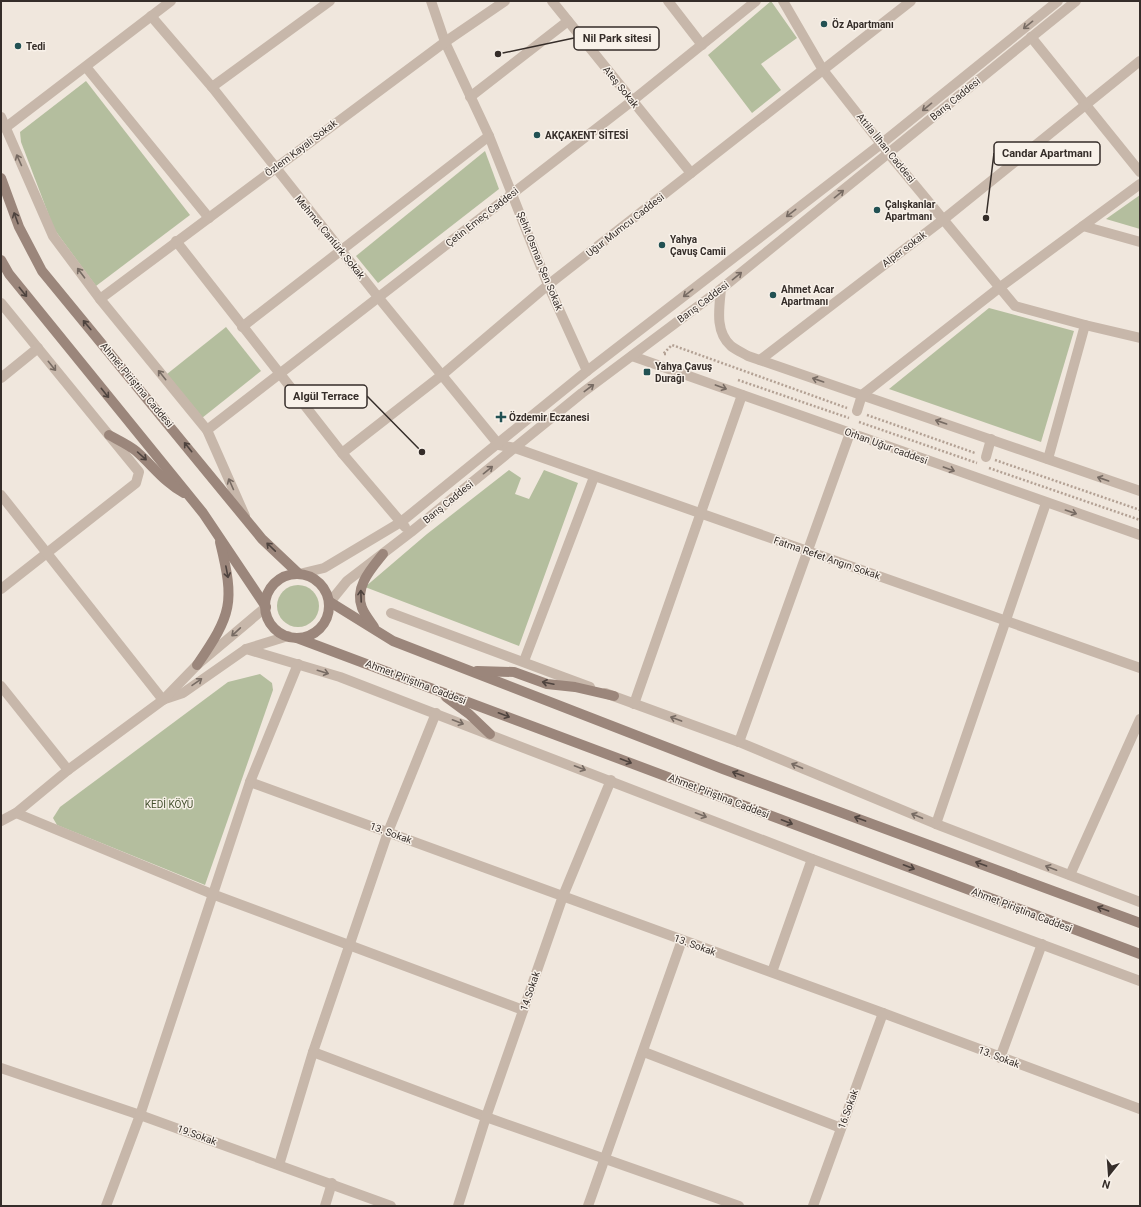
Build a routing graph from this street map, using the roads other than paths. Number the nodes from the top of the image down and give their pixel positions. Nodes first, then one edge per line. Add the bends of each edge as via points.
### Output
1 (171, 1) edge
2 (330, 1) edge
3 (431, 1) edge
4 (505, 1) edge
5 (552, 1) edge
6 (668, 1) edge
7 (756, 1) edge
8 (783, 1) edge
9 (911, 1) edge
10 (1058, 1) edge
11 (1076, 1) edge
12 (152, 16) junction
13 (568, 21) junction
14 (1031, 37) junction
15 (445, 42) junction
16 (702, 45) junction
17 (1140, 62) edge
18 (86, 67) junction
19 (823, 70) junction
20 (212, 87) junction
21 (470, 97) junction
22 (632, 101) junction
23 (1086, 106) junction
24 (1, 116) edge
25 (5, 128) junction
26 (489, 136) junction
27 (881, 144) junction
28 (889, 154) junction
29 (274, 167) junction
30 (1140, 172) edge
31 (691, 173) junction
32 (1, 178) edge
33 (1140, 184) edge
34 (513, 193) junction
35 (209, 218) junction
36 (944, 219) junction
37 (1083, 226) junction
38 (176, 242) junction
39 (1140, 242) edge
40 (341, 251) junction
41 (1, 260) edge
42 (548, 285) junction
43 (999, 288) junction
44 (721, 289) junction
45 (378, 297) junction
46 (100, 299) junction
47 (1, 302) edge
48 (1085, 325) junction
49 (242, 327) junction
50 (1140, 338) edge
51 (38, 348) junction
52 (632, 356) junction
53 (760, 360) junction
54 (587, 371) junction
55 (279, 373) junction
56 (442, 375) junction
57 (1, 378) edge
58 (742, 395) junction
59 (862, 395) junction
60 (856, 418) road end
61 (207, 430) junction
62 (850, 433) junction
63 (109, 435) junction
64 (991, 440) junction
65 (499, 445) junction
66 (515, 448) junction
67 (342, 453) junction
68 (1048, 459) junction
69 (984, 463) road end
70 (594, 477) junction
71 (1140, 491) edge
72 (1, 495) edge
73 (189, 495) junction
74 (1046, 504) junction
75 (700, 514) junction
76 (246, 520) junction
77 (401, 522) junction
78 (411, 532) junction
79 (218, 534) junction
80 (1140, 536) edge
81 (47, 552) junction
82 (806, 552) junction
83 (383, 554) junction
84 (299, 574) junction
85 (1, 589) edge
86 (330, 602) junction
87 (266, 607) junction
88 (391, 613) dead end
89 (1005, 620) junction
90 (376, 631) junction
91 (293, 637) junction
92 (246, 649) junction
93 (524, 661) junction
94 (298, 664) junction
95 (197, 665) junction
96 (1140, 668) edge
97 (468, 670) junction
98 (1, 686) edge
99 (434, 689) junction
100 (614, 696) junction
101 (163, 700) junction
102 (634, 704) junction
103 (436, 713) junction
104 (1140, 719) edge
105 (490, 734) junction
106 (739, 742) junction
107 (68, 770) junction
108 (611, 780) junction
109 (250, 782) junction
110 (16, 813) junction
111 (1, 821) edge
112 (936, 824) junction
113 (388, 832) junction
114 (812, 859) junction
115 (1070, 875) junction
116 (212, 894) junction
117 (563, 896) junction
118 (1140, 902) edge
119 (1140, 923) edge
120 (682, 940) junction
121 (1042, 944) junction
122 (349, 946) junction
123 (1140, 954) edge
124 (772, 972) junction
125 (1140, 981) edge
126 (523, 1010) junction
127 (883, 1013) junction
128 (313, 1052) junction
129 (644, 1052) junction
130 (1000, 1058) junction
131 (1, 1068) edge
132 (1140, 1110) edge
133 (140, 1115) junction
134 (486, 1117) junction
135 (841, 1128) junction
136 (605, 1159) junction
137 (279, 1165) junction
138 (332, 1184) junction
139 (106, 1206) edge
140 (324, 1206) edge
141 (391, 1206) edge
142 (458, 1206) edge
143 (588, 1206) edge
144 (739, 1206) edge
145 (813, 1206) edge

1 - 12 street
2 - 20 street
3 - 15 street, Şehit Osman Şen Sokak
4 - 15 street, Özlem Kayalı Sokak
5 - 13 street, Ateş Sokak
6 - 16 street
7 - 16 street, Çetin Emeç Caddesi
8 - 19 street, Attila İlhan Caddesi
9 - 19 street, Uğur Mumcu Caddesi
10 -> 27 street, Barış Caddesi
11 - 14 street, Barış Caddesi
12 - 18 street
12 - 20 street, Mehmet Cantürk Sokak
13 - 21 street
13 - 22 street, Ateş Sokak
14 - 23 street
14 - 28 street, Barış Caddesi
15 - 21 street, Şehit Osman Şen Sokak
15 - 29 street, Özlem Kayalı Sokak
16 - 22 street, Çetin Emeç Caddesi
17 - 23 street, Alper sokak
18 - 25 street
18 - 35 street
19 - 27 street, Attila İlhan Caddesi
19 - 31 street, Uğur Mumcu Caddesi
20 - 29 street, Mehmet Cantürk Sokak
21 - 26 street, Şehit Osman Şen Sokak
22 - 31 street, Ateş Sokak
22 - 34 street, Çetin Emeç Caddesi
23 - 30 street
23 - 36 street, Alper sokak
24 - 25 street
46 -> 25 street via 53,236
26 - 34 street, Şehit Osman Şen Sokak
26 - 40 street
27 - 28 street, Attila İlhan Caddesi
27 -> 54 street, Barış Caddesi
28 - 36 street, Attila İlhan Caddesi
44 -> 28 street, Barış Caddesi
29 - 35 street, Özlem Kayalı Sokak
29 - 40 street, Mehmet Cantürk Sokak
31 - 42 street, Uğur Mumcu Caddesi
76 -> 32 street, Ahmet Piriştina Caddesi via 42,271 19,228
33 - 37 street
34 - 42 street, Şehit Osman Şen Sokak
34 - 45 street, Çetin Emeç Caddesi
35 - 38 street, Özlem Kayalı Sokak
36 - 43 street, Attila İlhan Caddesi
36 - 53 street, Alper sokak
37 - 39 street
37 - 43 street
38 - 46 street, Özlem Kayalı Sokak
38 - 49 street
40 - 45 street, Mehmet Cantürk Sokak
40 - 49 street
41 -> 73 street via 8,274
42 - 54 street, Şehit Osman Şen Sokak
42 - 56 street, Uğur Mumcu Caddesi
43 - 48 street, Attila İlhan Caddesi via 1015,306
43 - 59 street
44 - 52 street, Barış Caddesi
44 - 53 street via 721,332 731,346
45 - 55 street, Çetin Emeç Caddesi
45 - 56 street, Mehmet Cantürk Sokak
61 -> 46 street
47 - 51 street
48 - 50 street, Attila İlhan Caddesi
48 - 68 street
49 - 55 street
51 - 57 street
51 -> 63 street
52 -> 58 street, Orhan Uğur caddesi
66 -> 52 street, Barış Caddesi
59 -> 53 street
54 - 65 street, Barış Caddesi
55 - 61 street, Çetin Emeç Caddesi
55 - 67 street
56 - 65 street, Mehmet Cantürk Sokak
56 - 67 street, Uğur Mumcu Caddesi
58 - 62 street, Orhan Uğur caddesi
58 - 75 street
59 - 60 street
64 -> 59 street
76 -> 61 street
62 -> 74 street, Orhan Uğur caddesi
62 - 82 street
63 -> 73 street via 134,450 153,466 170,486
63 - 81 street via 139,472 136,483
64 - 68 street
64 - 69 street
65 - 66 street
65 - 77 street, Barış Caddesi
66 - 70 street, Fatma Refet Angın Sokak
78 -> 66 street, Barış Caddesi
67 - 77 street
71 -> 68 street
70 - 75 street, Fatma Refet Angın Sokak
70 - 93 street
72 - 81 street
73 - 79 street
74 -> 80 street, Orhan Uğur caddesi
74 - 89 street
75 - 82 street, Fatma Refet Angın Sokak
75 - 102 street
84 -> 76 street, Ahmet Piriştina Caddesi
77 - 78 street
77 - 84 street, Barış Caddesi via 324,568
78 - 83 street, Barış Caddesi
79 - 87 street
79 -> 95 street via 229,576 226,615 218,634
81 - 85 street
81 - 101 street
82 - 89 street, Fatma Refet Angın Sokak
82 - 106 street
83 - 86 street, Barış Caddesi via 347,581
90 -> 83 street via 362,607 361,590 366,576
84 - 86 street via 317,581 324,588
84 - 87 street via 279,580 267,596
86 - 90 street
86 - 91 street via 328,616 316,632
87 - 91 street via 272,625 279,632
87 -> 95 street
88 - 93 street
89 - 96 street, Fatma Refet Angın Sokak
89 - 112 street
90 - 97 street via 393,641
91 - 92 street
91 - 99 street, Ahmet Piriştina Caddesi
92 - 94 street
101 -> 92 street via 183,693
93 - 100 street
94 -> 103 street
94 - 109 street
95 - 101 street
100 -> 97 street via 547,684 514,672
119 -> 97 street via 723,769
98 - 107 street
99 - 105 street via 469,714
99 -> 123 street, Ahmet Piriştina Caddesi
100 - 102 street
101 - 107 street
106 -> 102 street
103 -> 105 street
103 - 113 street
104 - 115 street
105 -> 108 street
112 -> 106 street
107 - 110 street
108 -> 114 street
108 - 117 street, 14.Sokak
109 - 113 street, 13. Sokak
109 - 116 street
110 - 111 street
110 - 116 street
115 -> 112 street
113 - 117 street, 13. Sokak
113 - 122 street
114 - 121 street
114 - 124 street
115 - 118 street
116 - 122 street
116 - 133 street
117 - 120 street, 13. Sokak
117 - 126 street, 14.Sokak
120 - 124 street, 13. Sokak
120 - 129 street
121 - 125 street
121 - 130 street
122 - 126 street
122 - 128 street
124 - 127 street, 13. Sokak
126 - 134 street, 14.Sokak
127 - 130 street, 13. Sokak
127 - 135 street, 16.Sokak
128 - 134 street
128 - 137 street
129 - 135 street
129 - 136 street
130 - 132 street, 13. Sokak
131 - 133 street, 19.Sokak
133 - 137 street, 19.Sokak
133 - 139 street
134 - 136 street
134 - 142 street, 14.Sokak
135 - 145 street, 16.Sokak
136 - 143 street
136 - 144 street
137 - 138 street, 19.Sokak
138 - 140 street
138 - 141 street, 19.Sokak

